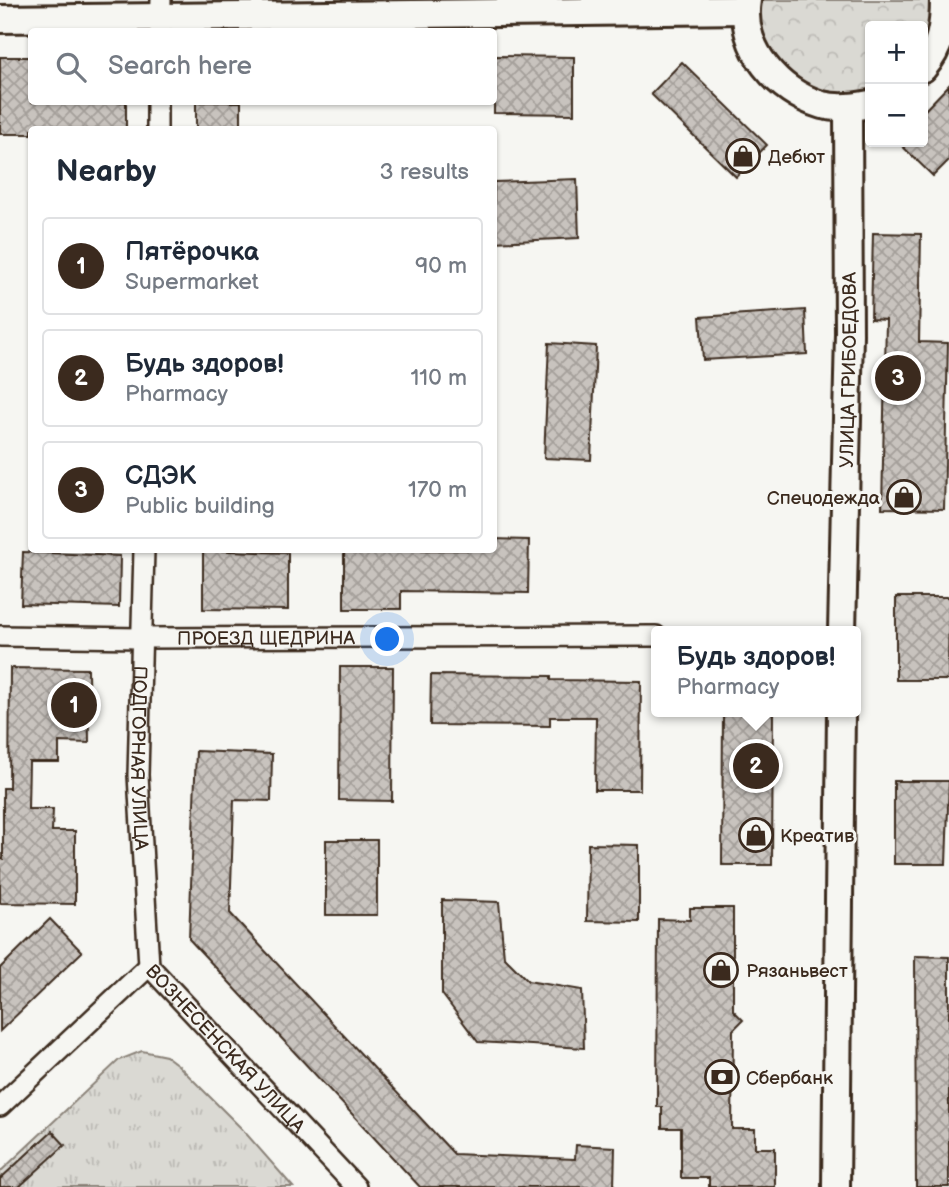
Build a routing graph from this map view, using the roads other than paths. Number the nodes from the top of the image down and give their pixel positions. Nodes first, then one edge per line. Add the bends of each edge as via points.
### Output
1 (944, 0) edge
2 (746, 5) edge
3 (160, 16) edge
4 (0, 19) edge
5 (928, 63) edge
6 (158, 105) edge
7 (859, 106) edge
8 (157, 126) edge
9 (144, 553) edge
10 (842, 626) edge
11 (0, 636) edge
12 (651, 636) edge
13 (141, 638) junction
14 (841, 717) edge
15 (149, 966) junction
16 (0, 1106) edge
17 (356, 1187) edge
18 (836, 1187) edge

1 - 5 main road via 944,25
2 - 3 main road
2 - 7 main road via 751,40 766,68 789,90 823,105
3 - 4 main road
6 - 8 street
7 - 10 main road, УЛИЦА ГРИБОЕДОВА
9 - 13 street, ПОДГОРНАЯ УЛИЦА
11 - 13 street, ПРОЕЗД ЩЕДРИНА
12 - 13 street, ПРОЕЗД ЩЕДРИНА
13 - 15 street, ПОДГОРНАЯ УЛИЦА via 138,775
14 - 18 main road
15 - 16 street, ВОЗНЕСЕНСКАЯ УЛИЦА
15 - 17 street, ВОЗНЕСЕНСКАЯ УЛИЦА

